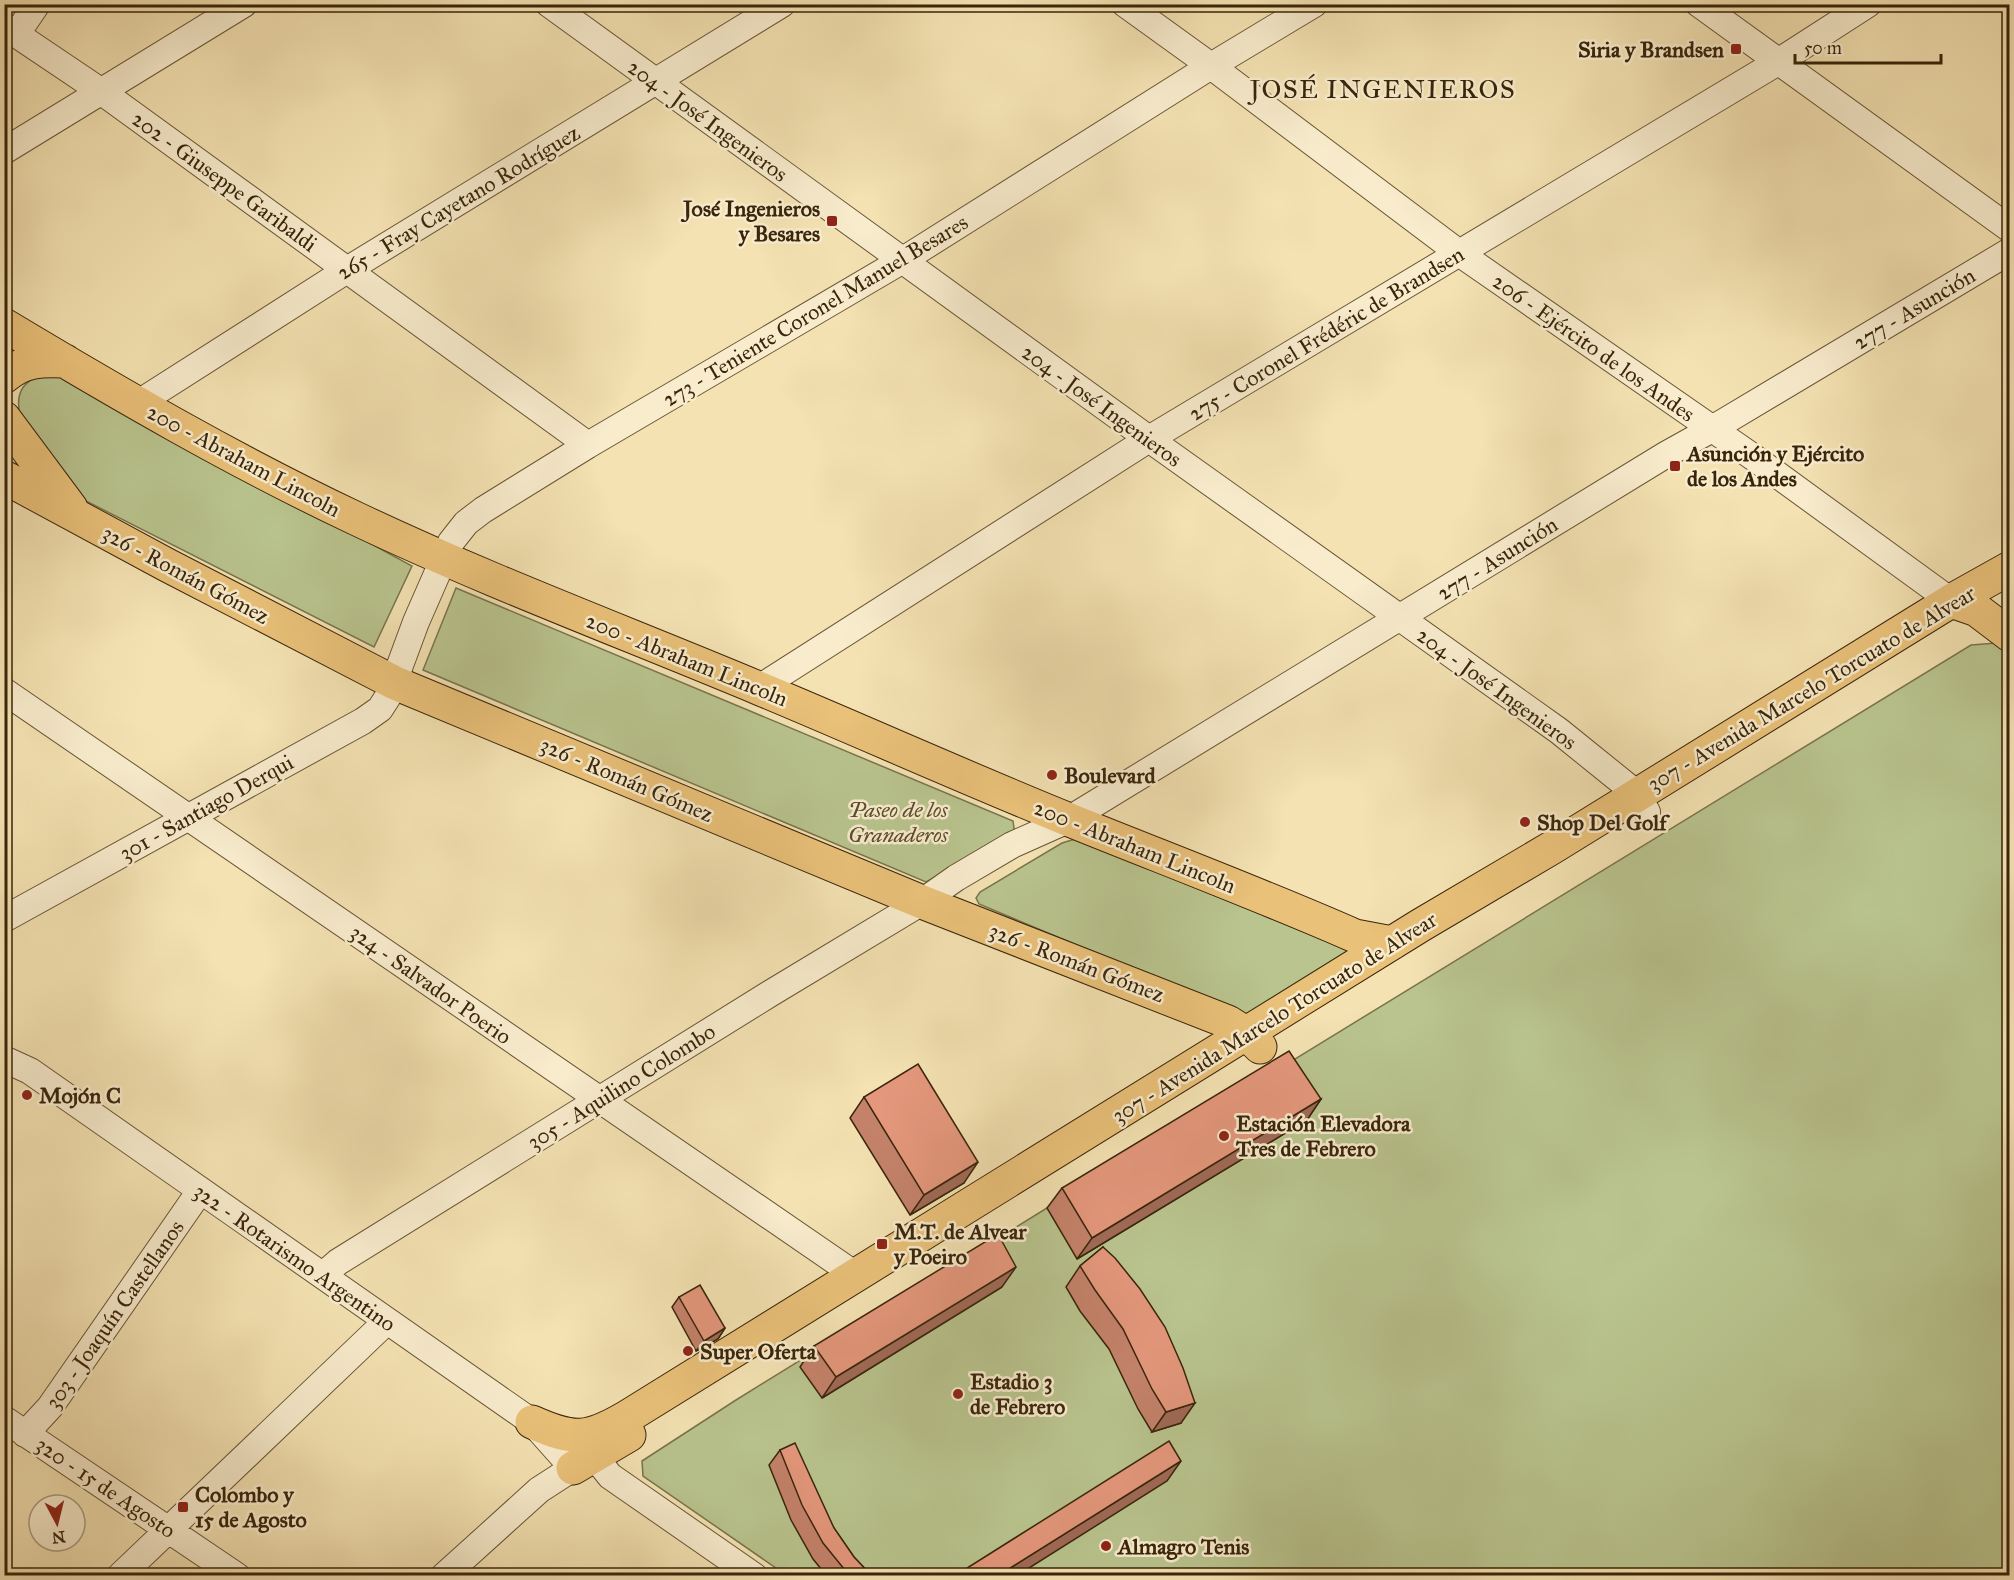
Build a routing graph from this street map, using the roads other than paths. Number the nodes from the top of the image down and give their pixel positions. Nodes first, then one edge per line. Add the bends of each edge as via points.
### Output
1 (37, 4) edge
2 (244, 4) edge
3 (549, 4) edge
4 (782, 4) edge
5 (1125, 4) edge
6 (1314, 4) edge
7 (1699, 4) edge
8 (1868, 4) edge
9 (10, 31) edge
10 (1778, 62) junction
11 (1211, 66) junction
12 (656, 83) junction
13 (102, 92) junction
14 (4, 151) edge
15 (2010, 229) edge
16 (2010, 251) edge
17 (1459, 253) junction
18 (903, 260) junction
19 (347, 270) junction
20 (4, 325) edge
21 (65, 361) junction
22 (4, 377) edge
23 (137, 404) junction
24 (4, 418) edge
25 (1712, 429) junction
26 (1149, 439) junction
27 (588, 445) junction
28 (4, 477) edge
29 (77, 516) junction
30 (443, 559) junction
31 (2010, 568) edge
32 (2010, 590) edge
33 (1964, 605) junction
34 (2010, 613) edge
35 (1399, 618) junction
36 (2010, 635) edge
37 (395, 682) junction
38 (759, 688) junction
39 (4, 692) edge
40 (1642, 803) junction
41 (188, 816) junction
42 (1068, 820) junction
43 (922, 902) junction
44 (4, 919) edge
45 (1392, 943) junction
46 (1254, 1041) junction
47 (5, 1064) edge
48 (598, 1100) junction
49 (200, 1191) junction
50 (323, 1275) junction
51 (857, 1276) junction
52 (387, 1321) junction
53 (4, 1419) edge
54 (532, 1422) junction
55 (25, 1434) junction
56 (584, 1462) junction
57 (168, 1528) junction
58 (120, 1575) edge
59 (237, 1575) edge
60 (444, 1575) edge
61 (754, 1575) edge

1 - 9 street
2 - 13 street
3 - 12 street, 204 - José Ingenieros
4 - 12 street, 265 - Fray Cayetano Rodríguez
5 - 11 street, 206 - Ejército de los Andes
6 - 11 street, 273 - Teniente Coronel Manuel Besares
7 - 10 street
8 - 10 street, 275 - Coronel Frédéric de Brandsen
9 - 13 street, 202 - Giuseppe Garibaldi
10 - 15 street
10 - 17 street, 275 - Coronel Frédéric de Brandsen
11 - 17 street, 206 - Ejército de los Andes
11 - 18 street, 273 - Teniente Coronel Manuel Besares
12 - 18 street, 204 - José Ingenieros
12 - 19 street, 265 - Fray Cayetano Rodríguez
13 - 14 street
13 - 19 street, 202 - Giuseppe Garibaldi
16 - 25 street, 277 - Asunción
17 - 25 street, 206 - Ejército de los Andes
17 - 26 street, 275 - Coronel Frédéric de Brandsen
18 - 26 street, 204 - José Ingenieros
18 - 27 street, 273 - Teniente Coronel Manuel Besares
19 - 23 street, 265 - Fray Cayetano Rodríguez
19 - 27 street, 202 - Giuseppe Garibaldi
20 - 21 main road, 200 - Abraham Lincoln
21 - 22 main road via 30,362
21 - 23 main road, 200 - Abraham Lincoln
23 - 30 main road, 200 - Abraham Lincoln
24 - 29 main road
25 - 33 street, 206 - Ejército de los Andes
25 - 35 street, 277 - Asunción
26 - 35 street, 204 - José Ingenieros
26 - 38 street, 275 - Coronel Frédéric de Brandsen
27 - 30 street, 273 - Teniente Coronel Manuel Besares via 466,523
28 - 29 main road, 326 - Román Gómez
29 - 37 main road, 326 - Román Gómez
30 - 37 street, 273 - Teniente Coronel Manuel Besares
30 - 38 main road, 200 - Abraham Lincoln
31 - 33 main road, 307 - Avenida Marcelo Torcuato de Alvear
32 - 33 main road, 307 - Avenida Marcelo Torcuato de Alvear
33 - 34 street
33 - 36 main road
33 - 40 main road, 307 - Avenida Marcelo Torcuato de Alvear
35 - 40 street, 204 - José Ingenieros via 1559,731
35 - 42 street, 277 - Asunción
37 - 41 street, 301 - Santiago Derqui via 380,709 363,721
37 - 43 main road, 326 - Román Gómez
38 - 42 main road, 200 - Abraham Lincoln
39 - 41 street, 324 - Salvador Poerio
40 - 45 main road, 307 - Avenida Marcelo Torcuato de Alvear
40 - 46 main road, 307 - Avenida Marcelo Torcuato de Alvear
41 - 44 street, 301 - Santiago Derqui
41 - 48 street, 324 - Salvador Poerio
42 - 43 street, 277 - Asunción via 1012,845
42 - 45 main road, 200 - Abraham Lincoln via 1355,936
43 - 46 main road, 326 - Román Gómez via 1228,1022
43 - 48 street, 305 - Aquilino Colombo
45 - 46 main road, 307 - Avenida Marcelo Torcuato de Alvear
46 - 51 main road, 307 - Avenida Marcelo Torcuato de Alvear
46 - 56 main road, 307 - Avenida Marcelo Torcuato de Alvear
47 - 49 street, 322 - Rotarismo Argentino via 30,1071
48 - 50 street, 305 - Aquilino Colombo
48 - 51 street, 324 - Salvador Poerio
49 - 50 street, 322 - Rotarismo Argentino
49 - 55 street, 303 - Joaquín Castellanos via 50,1407
50 - 52 street, 322 - Rotarismo Argentino
51 - 54 main road, 307 - Avenida Marcelo Torcuato de Alvear via 606,1430 573,1435
52 - 54 street, 322 - Rotarismo Argentino
52 - 57 street
53 - 55 street, 320 - 15 de Agosto
54 - 56 street, 322 - Rotarismo Argentino
55 - 57 street, 320 - 15 de Agosto
56 - 60 street via 539,1490
56 - 61 street, 322 - Rotarismo Argentino
57 - 58 street
57 - 59 street, 320 - 15 de Agosto

